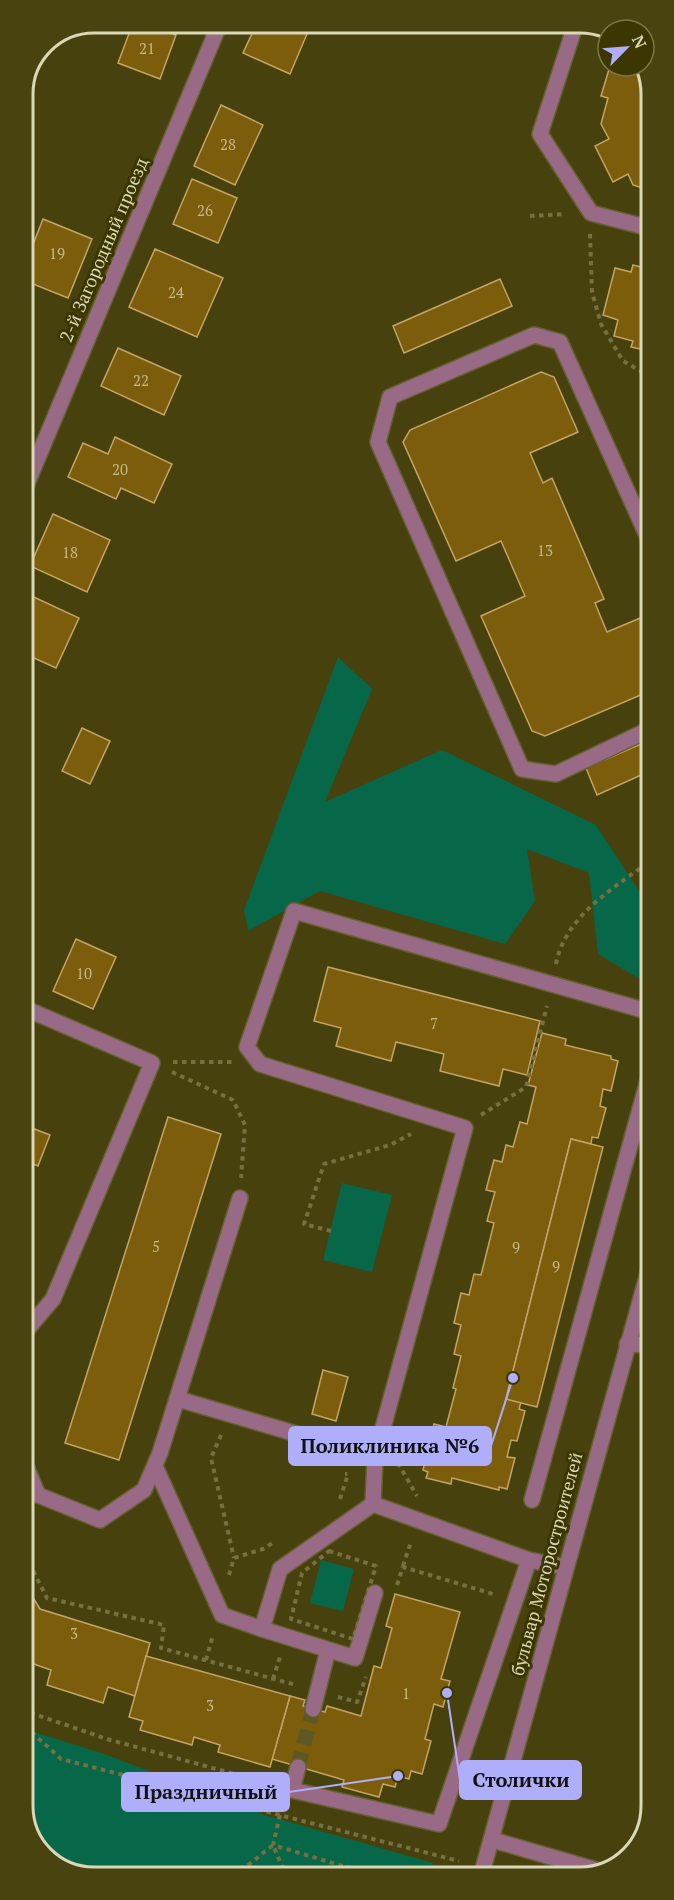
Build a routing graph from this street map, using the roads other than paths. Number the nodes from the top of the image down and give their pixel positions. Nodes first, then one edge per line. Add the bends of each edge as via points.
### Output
1 (215, 33) edge
2 (573, 33) edge
3 (641, 226) edge
4 (33, 469) edge
5 (641, 522) edge
6 (641, 733) edge
7 (641, 1009) edge
8 (33, 1012) edge
9 (641, 1105) edge
10 (240, 1197) road end
11 (641, 1296) edge
12 (33, 1322) edge
13 (627, 1344) junction
14 (641, 1345) edge
15 (178, 1399) junction
16 (375, 1457) junction
17 (155, 1466) junction
18 (33, 1483) edge
19 (532, 1500) dead end
20 (373, 1504) junction
21 (529, 1560) junction
22 (566, 1567) junction
23 (372, 1592) road end
24 (262, 1629) junction
25 (328, 1650) junction
26 (314, 1709) tunnel mouth
27 (298, 1767) tunnel mouth
28 (493, 1840) junction
29 (584, 1866) edge
30 (484, 1867) edge

1 - 4 street, 2-й Загородный проезд
2 - 3 street via 540,134 591,213
5 - 6 street via 560,342 534,336 390,397 378,442 522,769 555,774
7 - 16 street via 294,911 247,1047 260,1064 465,1128
8 - 12 street via 152,1063 53,1299
9 - 19 street
10 - 15 street
11 - 13 street, бульвар Моторостроителей
13 - 14 street
13 - 22 street, бульвар Моторостроителей
15 - 16 street
15 - 17 street
16 - 20 street
17 - 18 street via 144,1490 100,1520 38,1495
17 - 24 street via 222,1615
20 - 21 street
20 - 24 street via 280,1569
21 - 22 street
21 - 27 street via 439,1824 292,1790
22 - 28 street, бульвар Моторостроителей
23 - 25 street via 356,1658
24 - 25 street
25 - 26 street
28 - 29 street
28 - 30 street, бульвар Моторостроителей

